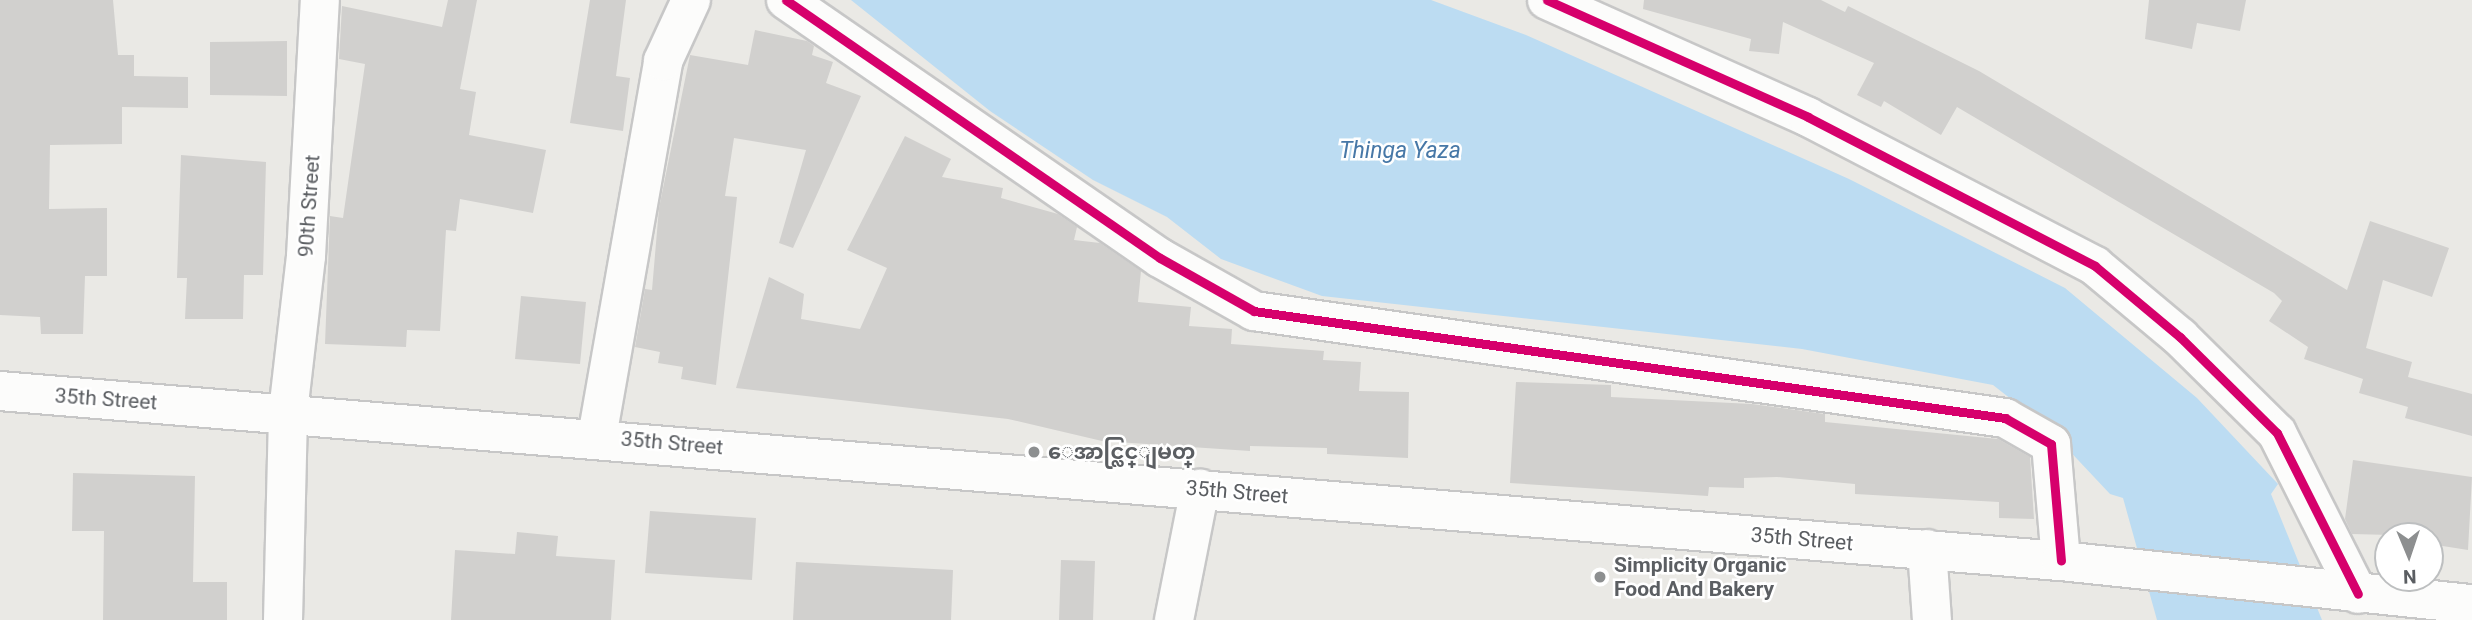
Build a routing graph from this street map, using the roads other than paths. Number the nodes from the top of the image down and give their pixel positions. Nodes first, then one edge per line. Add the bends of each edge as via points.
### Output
1 (320, 0) edge
2 (691, 0) edge
3 (786, 0) edge
4 (1547, 0) edge
5 (0, 391) edge
6 (288, 412) junction
7 (597, 437) junction
8 (1200, 489) junction
9 (1927, 550) junction
10 (2061, 561) junction
11 (2343, 594) junction
12 (2472, 604) edge
13 (283, 620) edge
14 (1174, 620) edge
15 (1932, 620) edge

1 - 6 street, 90th Street via 306,256
2 - 7 street via 663,61
3 - 10 street via 1160,258 1254,311 2005,418 2051,444
4 - 11 street via 1808,117 2095,266 2180,337 2277,433
5 - 6 street, 35th Street
6 - 7 street, 35th Street
6 - 13 street, 90th Street
7 - 8 street, 35th Street
8 - 9 street, 35th Street
8 - 14 street
9 - 10 street, 35th Street
9 - 15 street
10 - 11 street, 35th Street
11 - 12 street, 35th Street

